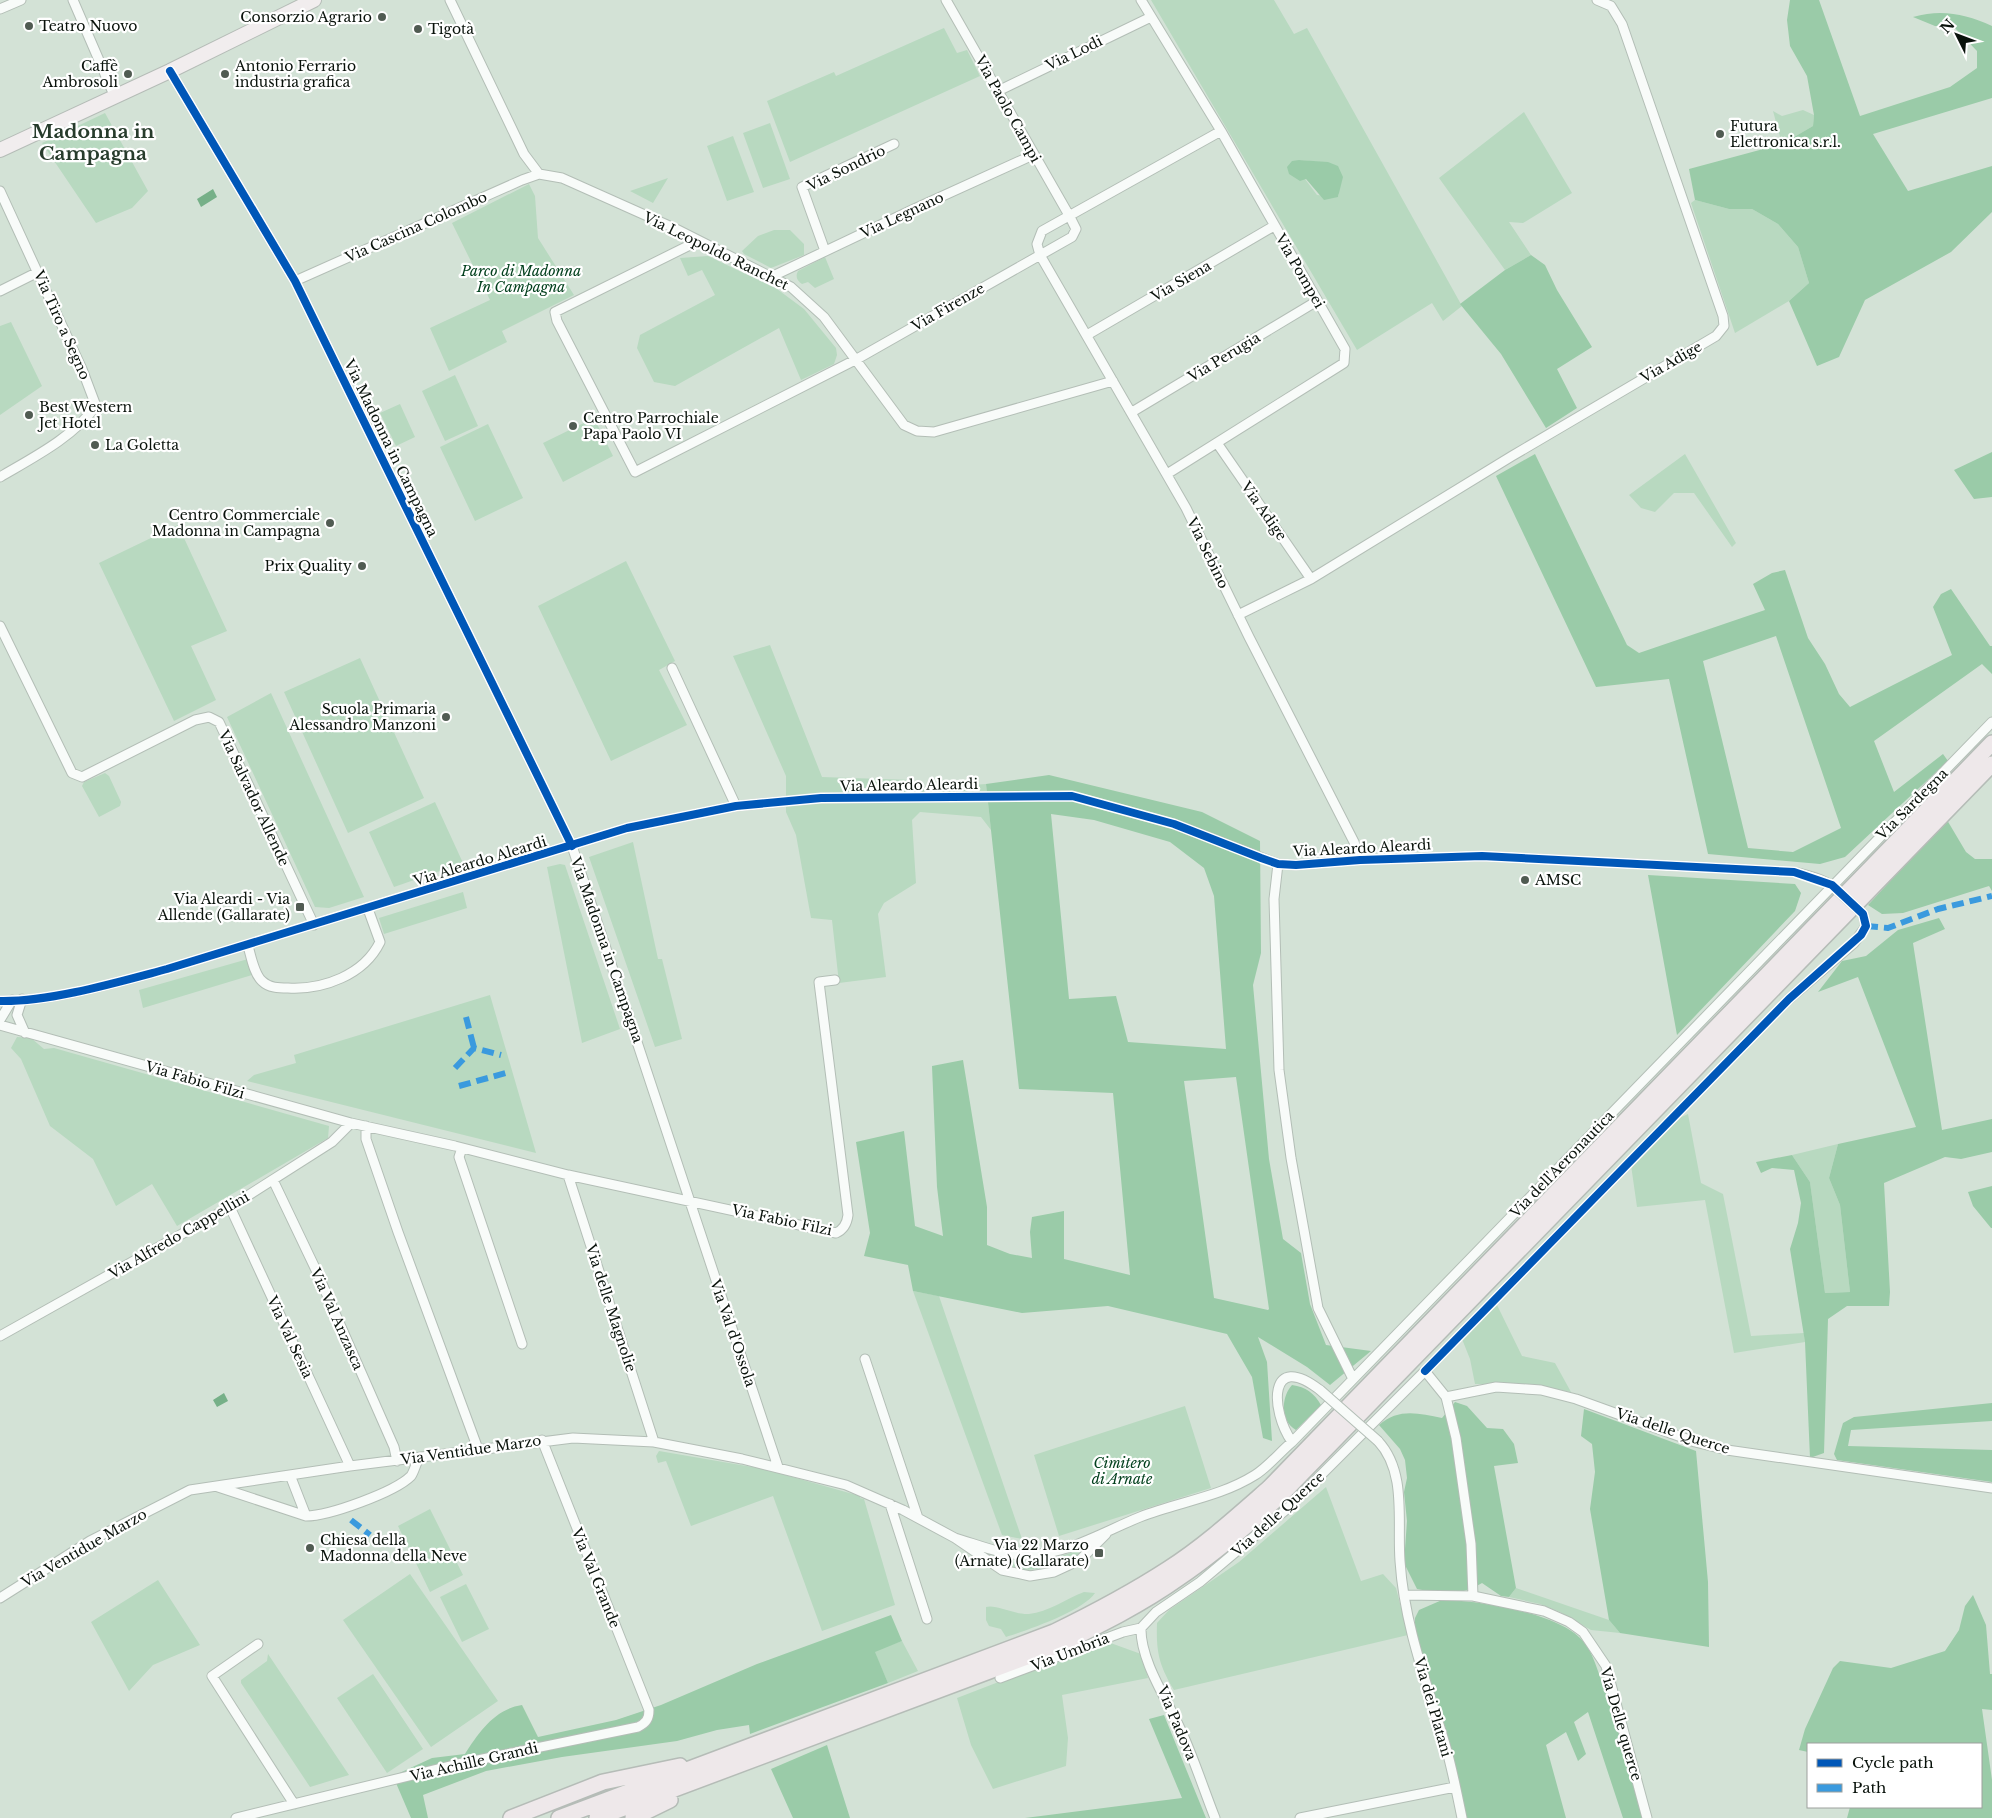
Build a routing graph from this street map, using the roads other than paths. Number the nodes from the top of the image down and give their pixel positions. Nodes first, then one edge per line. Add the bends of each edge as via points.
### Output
1 (21, 0) edge
2 (73, 0) edge
3 (314, 0) edge
4 (450, 0) edge
5 (946, 0) edge
6 (1141, 0) edge
7 (1601, 1) edge
8 (0, 9) edge
9 (1152, 17) junction
10 (170, 71) junction
11 (998, 91) junction
12 (114, 96) junction
13 (1221, 131) junction
14 (894, 144) dead end
15 (0, 150) edge
16 (1033, 156) junction
17 (539, 174) junction
18 (0, 191) edge
19 (1070, 217) junction
20 (1274, 226) junction
21 (698, 241) junction
22 (825, 251) junction
23 (1040, 255) junction
24 (38, 272) junction
25 (772, 276) junction
26 (295, 281) junction
27 (0, 291) edge
28 (1317, 301) junction
29 (1087, 335) junction
30 (857, 359) junction
31 (1114, 381) junction
32 (1132, 412) junction
33 (1217, 443) junction
34 (1167, 474) junction
35 (0, 477) edge
36 (1310, 579) junction
37 (1238, 615) junction
38 (0, 626) edge
39 (672, 668) dead end
40 (1992, 722) edge
41 (1992, 743) edge
42 (1992, 764) edge
43 (736, 806) junction
44 (572, 846) junction
45 (1360, 860) junction
46 (1278, 864) junction
47 (1835, 888) junction
48 (368, 909) junction
49 (314, 925) junction
50 (248, 946) junction
51 (835, 980) dead end
52 (22, 999) junction
53 (12, 1000) junction
54 (0, 1001) edge
55 (17, 1015) junction
56 (0, 1020) edge
57 (0, 1025) edge
58 (25, 1033) junction
59 (351, 1123) junction
60 (366, 1126) junction
61 (462, 1148) junction
62 (568, 1175) junction
63 (273, 1180) junction
64 (688, 1200) junction
65 (230, 1208) junction
66 (0, 1336) edge
67 (522, 1344) dead end
68 (864, 1358) dead end
69 (1425, 1371) junction
70 (1352, 1377) junction
71 (1446, 1397) junction
72 (542, 1440) junction
73 (654, 1442) junction
74 (1292, 1442) junction
75 (478, 1449) junction
76 (418, 1458) junction
77 (397, 1461) junction
78 (350, 1466) junction
79 (778, 1467) junction
80 (290, 1475) junction
81 (215, 1487) junction
82 (1992, 1488) edge
83 (890, 1504) junction
84 (306, 1516) junction
85 (918, 1518) junction
86 (1108, 1532) junction
87 (955, 1538) junction
88 (1404, 1595) junction
89 (1473, 1596) junction
90 (0, 1598) edge
91 (927, 1619) dead end
92 (1141, 1628) junction
93 (258, 1644) dead end
94 (1000, 1678) dead end
95 (649, 1716) joint
96 (718, 1766) junction
97 (1455, 1787) junction
98 (294, 1804) junction
99 (236, 1818) edge
100 (511, 1818) edge
101 (559, 1818) edge
102 (597, 1818) edge
103 (633, 1818) edge
104 (1215, 1818) edge
105 (1300, 1818) edge
106 (1462, 1818) edge
107 (1647, 1818) edge

1 - 8 street
2 - 12 street
3 - 10 main road
4 - 17 street via 524,154
5 - 11 street, Via Paolo Campi
6 - 9 street, Via Pompei
7 - 36 street, Via Adige via 1615,10 1622,24 1724,326 1716,336
9 - 11 street, Via Lodi
9 - 13 street, Via Pompei
10 - 12 main road
10 - 26 street, Via Madonna in Campagna
11 - 16 street, Via Paolo Campi
12 - 15 main road
13 - 19 street
13 - 20 street, Via Pompei
14 - 22 street, Via Sondrio via 802,187
16 - 19 street, Via Paolo Campi
16 - 22 street, Via Legnano
17 - 21 street, Via Leopoldo Ranchet via 562,178
17 - 26 street, Via Cascina Colombo
18 - 24 street, Via Tiro a Segno
19 - 23 street via 1042,231 1037,244
19 - 23 street, Via Firenze via 1076,229 1072,236
20 - 28 street, Via Pompei
20 - 29 street, Via Siena
21 - 25 street, Via Leopoldo Ranchet
21 - 30 street, Via Firenze via 555,312 635,472
22 - 25 street, Via Legnano
23 - 29 street, Via Sebino
23 - 30 street, Via Firenze
24 - 27 street
24 - 35 street, Via Tiro a Segno via 96,406 71,432
25 - 30 street, Via Leopoldo Ranchet via 809,301
26 - 44 street, Via Madonna in Campagna
28 - 32 street, Via Perugia
28 - 33 street, Via Pompei via 1345,349 1344,362
29 - 31 street, Via Sebino
30 - 31 street, Via Leopoldo Ranchet via 904,425 917,431 934,432
31 - 32 street, Via Sebino
32 - 34 street, Via Sebino
33 - 34 street, Via Pompei
33 - 36 street, Via Adige
34 - 37 street, Via Sebino
36 - 37 street, Via Adige
37 - 45 street, Via Sebino via 1354,842
38 - 49 street, Via Salvador Allende via 72,773 82,777 195,720 209,716 219,722
39 - 43 street
40 - 47 street, Via Sardegna
41 - 96 highway via 1276,1480 1223,1528 1111,1604 1054,1632
42 - 96 highway via 1279,1497 1234,1538 1178,1579 1118,1616 1059,1645
43 - 44 street, Via Aleardo Aleardi via 627,828
43 - 46 street, Via Aleardo Aleardi via 821,798 1072,796 1174,824
44 - 48 street, Via Aleardo Aleardi
44 - 64 street, Via Madonna in Campagna
45 - 46 street, Via Aleardo Aleardi via 1296,866
45 - 47 street, Via Aleardo Aleardi via 1482,856 1794,872
46 - 70 street, Via Aleardo Aleardi via 1274,898 1279,1070 1291,1158 1318,1308
47 - 69 street, Via delle Querce, bridge via 1863,914 1866,926 1854,943 1782,1006
47 - 70 street, Via dell'Aeronautica
48 - 49 street, Via Aleardo Aleardi
48 - 50 street via 380,942 375,952 355,971 328,984 275,988 265,984 260,979
49 - 50 street, Via Aleardo Aleardi
50 - 52 street, Via Aleardo Aleardi via 125,980
51 - 64 street, Via Fabio Filzi via 818,982 848,1220 836,1233
52 - 53 street, Via Aleardo Aleardi
52 - 55 street
53 - 54 street, Via Aleardo Aleardi
53 - 56 street
55 - 57 street, Via Fabio Filzi
55 - 58 street
57 - 58 street, Via Fabio Filzi
58 - 59 street, Via Fabio Filzi
59 - 60 street, Via Fabio Filzi
59 - 63 street, Via Alfredo Cappellini via 332,1142
60 - 61 street, Via Fabio Filzi
60 - 75 street via 366,1139 398,1232
61 - 62 street, Via Fabio Filzi
61 - 67 street via 460,1157
62 - 64 street, Via Fabio Filzi
62 - 73 street, Via delle Magnolie
63 - 65 street, Via Alfredo Cappellini
63 - 77 street, Via Val Anzasca via 316,1270 394,1447
64 - 79 street, Via Val d'Ossola
65 - 66 street, Via Alfredo Cappellini
65 - 78 street, Via Val Sesia
68 - 85 street
69 - 71 street
69 - 92 street, Via delle Querce via 1288,1508 1200,1582 1156,1612
70 - 74 street, Via dell'Aeronautica
71 - 82 street, Via delle Querce via 1496,1387 1541,1390 1727,1450
71 - 89 street via 1456,1438 1471,1544
72 - 73 street, Via Ventidue Marzo via 573,1438
72 - 75 street, Via Ventidue Marzo
72 - 95 street, Via Val Grande via 650,1710
73 - 79 street, Via Ventidue Marzo
74 - 86 street, Via Ventidue Marzo via 1255,1475
74 - 88 street, Via dei Platani, bridge via 1280,1418 1277,1398 1279,1386 1287,1378 1297,1376 1320,1390 1378,1441 1390,1457 1396,1476
75 - 76 street, Via Ventidue Marzo
76 - 77 street, Via Ventidue Marzo
76 - 84 street via 411,1475 379,1494 330,1514
77 - 78 street, Via Ventidue Marzo
78 - 80 street, Via Ventidue Marzo
79 - 83 street, Via Ventidue Marzo via 846,1485
80 - 81 street, Via Ventidue Marzo
80 - 84 street
81 - 84 street
81 - 90 street, Via Ventidue Marzo via 190,1490 138,1515
83 - 85 street, Via Ventidue Marzo
83 - 91 street
85 - 87 street, Via Ventidue Marzo
86 - 87 street, Via Ventidue Marzo via 1049,1553 1028,1555 1006,1554
86 - 87 street, Via Ventidue Marzo via 1080,1560 1054,1572 1030,1576 1002,1570
88 - 89 street
88 - 97 street, Via dei Platani via 1409,1627
89 - 107 street, Via Delle querce via 1544,1611 1583,1632 1606,1666
92 - 94 street, Via Umbria
92 - 104 street, Via Padova via 1147,1657 1183,1734
93 - 98 street via 212,1676
95 - 98 street, Via Achille Grandi via 646,1723 638,1727 458,1764
96 - 100 highway via 642,1772 603,1782
96 - 101 highway
96 - 102 highway
96 - 103 highway
97 - 105 street
97 - 106 street, Via dei Platani
98 - 99 street, Via Achille Grandi

